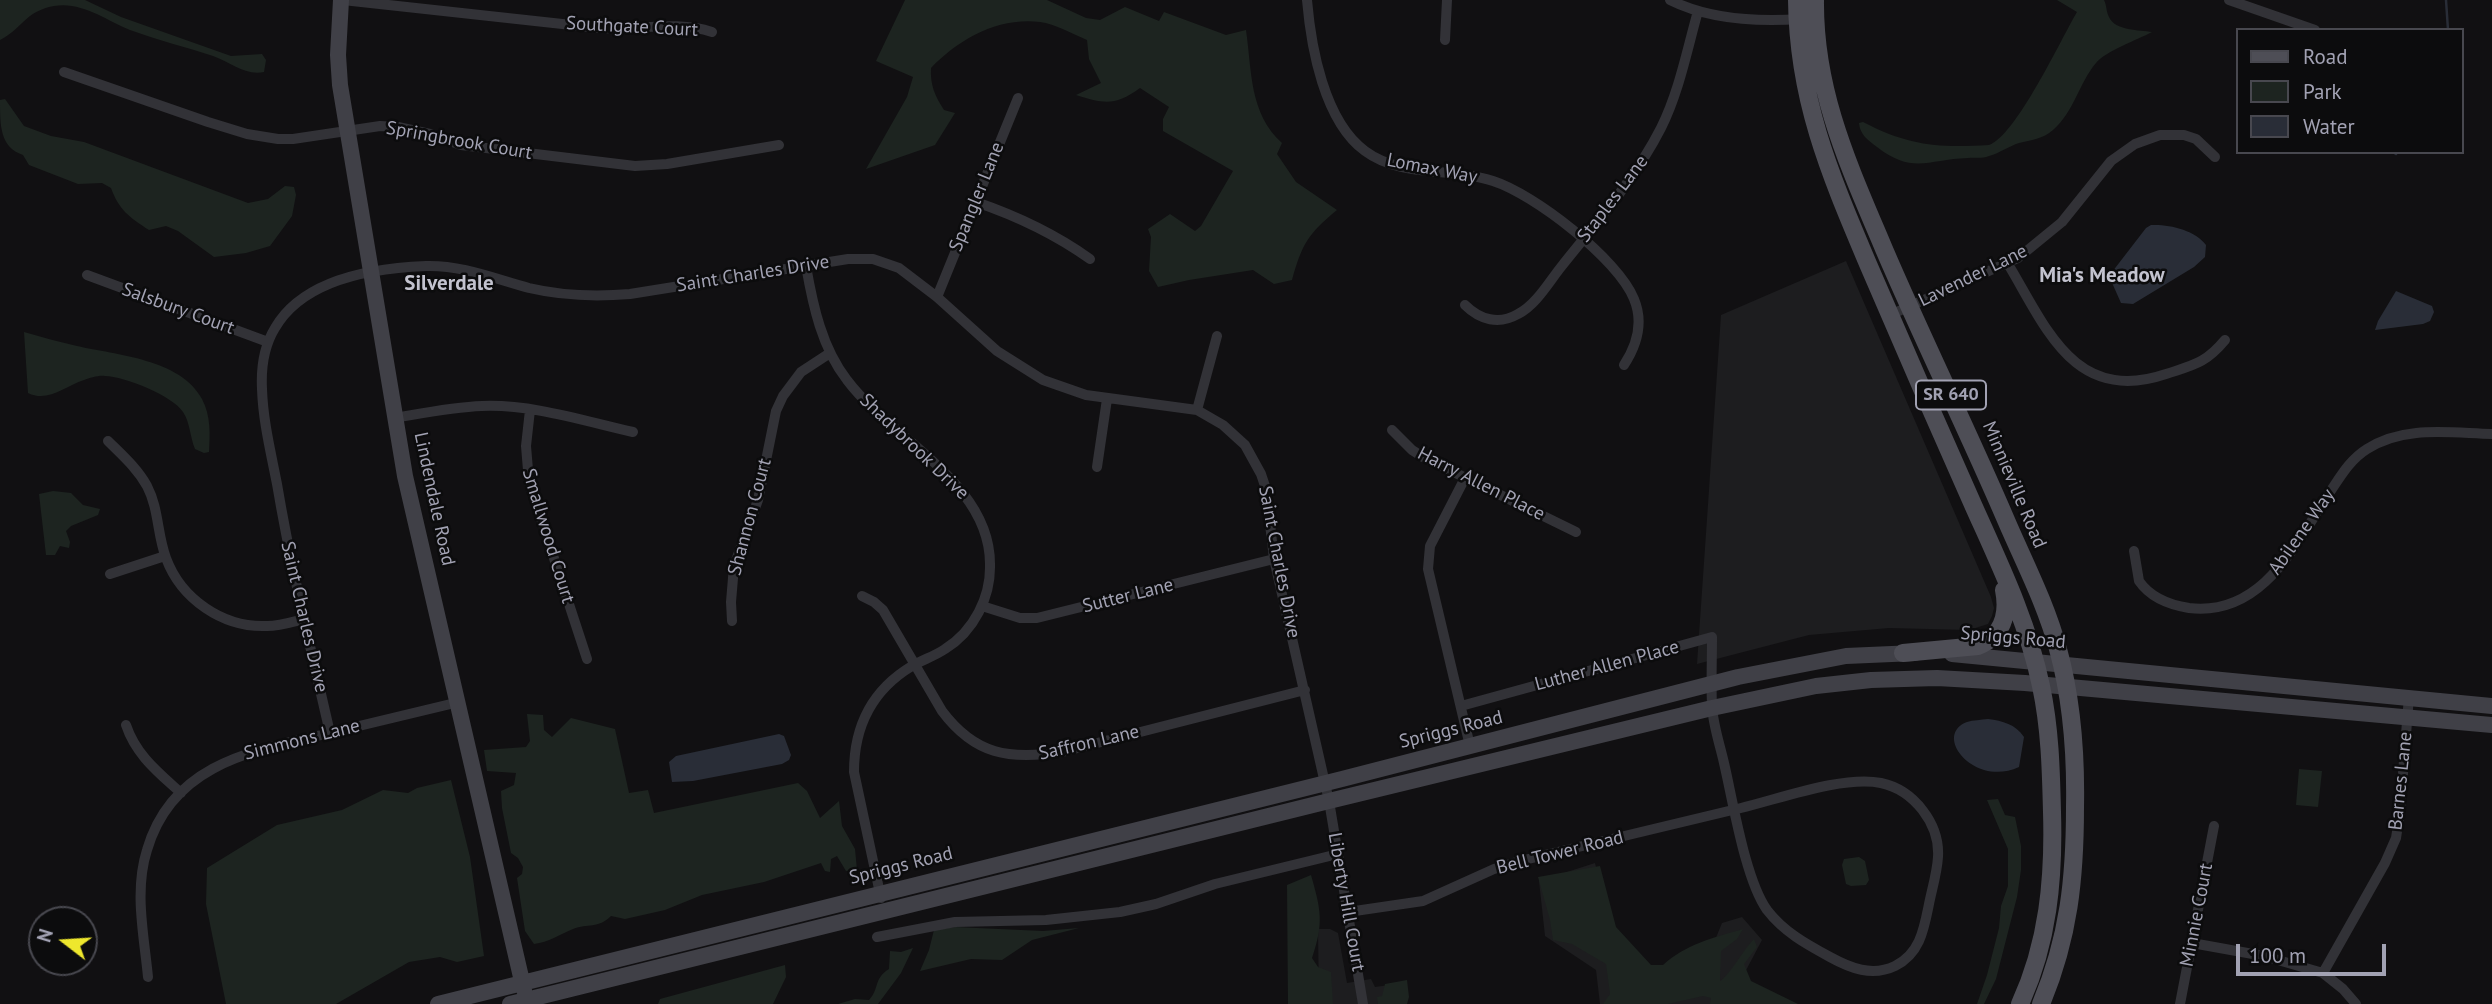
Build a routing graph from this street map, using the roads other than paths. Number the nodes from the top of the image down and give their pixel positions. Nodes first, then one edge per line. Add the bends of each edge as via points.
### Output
1 (342, 0) edge
2 (1307, 0) edge
3 (1447, 0) edge
4 (1670, 0) edge
5 (1797, 0) edge
6 (2230, 0) edge
7 (1698, 11) junction
8 (1809, 13) edge
9 (2309, 28) edge
10 (712, 32) dead end
11 (1445, 40) dead end
12 (64, 72) dead end
13 (1018, 98) dead end
14 (347, 131) junction
15 (779, 145) dead end
16 (2215, 157) dead end
17 (976, 202) junction
18 (1583, 239) junction
19 (1090, 259) dead end
20 (2008, 264) junction
21 (806, 266) junction
22 (370, 272) junction
23 (88, 275) dead end
24 (937, 297) junction
25 (1465, 305) dead end
26 (1909, 307) junction
27 (1890, 315) junction
28 (1217, 337) dead end
29 (2225, 341) dead end
30 (268, 342) junction
31 (830, 353) junction
32 (1624, 365) dead end
33 (1107, 399) junction
34 (530, 410) junction
35 (1197, 410) junction
36 (395, 418) junction
37 (1392, 430) dead end
38 (633, 432) dead end
39 (2492, 434) edge
40 (108, 441) dead end
41 (1097, 467) dead end
42 (1465, 478) junction
43 (1576, 532) dead end
44 (1988, 540) junction
45 (2134, 551) dead end
46 (165, 556) junction
47 (1274, 559) junction
48 (110, 574) dead end
49 (862, 596) dead end
50 (982, 606) junction
51 (304, 619) junction
52 (732, 621) dead end
53 (1903, 653) junction
54 (587, 659) dead end
55 (2035, 661) junction
56 (2062, 663) junction
57 (915, 664) junction
58 (1712, 684) junction
59 (2041, 684) junction
60 (2066, 687) junction
61 (1305, 690) junction
62 (2409, 696) junction
63 (459, 702) junction
64 (1461, 706) junction
65 (2492, 706) edge
66 (1712, 708) junction
67 (2407, 717) junction
68 (125, 725) dead end
69 (2492, 725) edge
70 (330, 733) junction
71 (1470, 746) junction
72 (1325, 783) junction
73 (181, 793) junction
74 (1329, 801) junction
75 (1735, 810) junction
76 (2214, 826) dead end
77 (1338, 854) junction
78 (880, 893) junction
79 (884, 911) junction
80 (1348, 912) junction
81 (877, 937) dead end
82 (2192, 943) junction
83 (2323, 973) junction
84 (148, 977) dead end
85 (522, 982) junction
86 (518, 1002) edge
87 (438, 1004) edge
88 (1363, 1004) edge
89 (2020, 1004) edge
90 (2041, 1004) edge
91 (2180, 1004) edge
92 (2356, 1004) edge

1 - 10 street, Southgate Court via 617,30 689,26
1 - 14 main road, Lindendale Road via 338,55
2 - 18 street, Lomax Way via 1323,81 1336,116 1356,143 1392,164 1494,181 1527,198
3 - 11 street
4 - 7 street
5 - 8 main road, Minnieville Road / SR 640
6 - 9 street
7 - 8 street via 1746,19
7 - 18 street, Staples Lane via 1661,128 1633,175
8 - 26 main road, Minnieville Road / SR 640 via 1835,129
8 - 27 main road, Minnieville Road / SR 640 via 1802,68 1815,129
12 - 14 street, Springbrook Court via 255,136 293,139
13 - 17 street, Spangler Lane
14 - 15 street, Springbrook Court via 398,127 454,144 635,166
14 - 22 main road, Lindendale Road
16 - 20 street, Lavender Lane via 2196,139 2184,135 2160,135 2135,144 2111,161 2050,234
17 - 19 street via 1030,223
17 - 24 street, Spangler Lane
18 - 25 street, Staples Lane via 1520,314 1488,319
18 - 32 street, Lomax Way via 1615,269 1638,312 1638,336
20 - 26 street, Lavender Lane
20 - 29 street via 2059,348 2097,375 2128,381 2150,379 2204,361
21 - 22 street, Saint Charles Drive via 604,296 552,293 458,268
21 - 24 street, Saint Charles Drive via 873,259 899,268
21 - 31 street, Shadybrook Drive
22 - 30 street, Saint Charles Drive via 308,295 280,320
22 - 36 main road, Lindendale Road
23 - 30 street, Salsbury Court
24 - 33 street, Saint Charles Drive via 1020,367 1065,388
26 - 27 street, Lavender Lane
26 - 56 main road, Minnieville Road / SR 640 via 2047,615
27 - 44 main road, Minnieville Road / SR 640
28 - 35 street
30 - 51 street, Saint Charles Drive via 262,401
31 - 50 street, Shadybrook Drive via 848,382 958,488 982,519 990,564
31 - 52 street, Shannon Court via 801,372 776,411 758,500 734,566
33 - 35 street, Saint Charles Drive
33 - 41 street
34 - 36 street via 465,407
34 - 38 street
34 - 54 street, Smallwood Court via 529,482
35 - 47 street, Saint Charles Drive via 1236,436 1254,459 1266,489
36 - 63 main road, Lindendale Road
37 - 42 street, Harry Allen Place via 1412,450
39 - 45 street, Abilene Way via 2405,433 2364,451 2343,473 2272,577 2237,602 2199,609 2158,598 2139,581
40 - 46 street via 147,486
42 - 43 street, Harry Allen Place
42 - 64 street via 1428,557
44 - 53 main road via 2006,602 2004,620 1994,637 1978,646
44 - 55 main road, Minnieville Road / SR 640
46 - 48 street
46 - 51 street via 183,589 220,617 261,626
47 - 50 street, Sutter Lane via 1037,618 1020,618
47 - 61 street, Saint Charles Drive
49 - 57 street, Saffron Lane via 883,610
50 - 57 street, Shadybrook Drive via 958,639
51 - 70 street, Saint Charles Drive
53 - 55 main road, Spriggs Road
53 - 58 main road, Spriggs Road via 1822,660
55 - 56 main road, Spriggs Road
55 - 59 main road, Minnieville Road / SR 640
56 - 60 main road, Minnieville Road / SR 640
56 - 62 main road, Spriggs Road
57 - 61 street, Saffron Lane via 942,711 963,735 987,749 1016,756 1062,752
57 - 78 street, Shadybrook Drive via 875,698 860,726 854,756
58 - 64 street, Luther Allen Place via 1712,637
58 - 66 street
58 - 71 main road, Spriggs Road
59 - 60 main road, Spriggs Road
59 - 66 main road, Spriggs Road via 1926,677 1871,680 1786,691
59 - 89 main road, Minnieville Road / SR 640 via 2051,756 2052,880 2040,949
60 - 67 main road, Spriggs Road
60 - 90 main road, Minnieville Road / SR 640 via 2075,751 2073,880 2060,951
61 - 72 street, Saint Charles Drive
62 - 65 main road, Spriggs Road
62 - 67 street, Barnes Lane
63 - 70 street, Simmons Lane
63 - 85 main road, Lindendale Road
64 - 71 street
66 - 74 main road, Spriggs Road
66 - 75 street
67 - 69 main road, Spriggs Road
67 - 83 street, Barnes Lane via 2396,838
68 - 73 street via 144,759
70 - 73 street, Simmons Lane via 237,756 215,766
71 - 72 main road, Spriggs Road
72 - 74 street, Saint Charles Drive
72 - 78 main road, Spriggs Road
73 - 84 street, Simmons Lane via 160,818 142,868 140,903
74 - 77 street, Liberty Hill Court
74 - 79 main road, Spriggs Road
75 - 75 street via 1758,894 1789,933 1862,971 1894,967 1916,948 1924,931 1938,853 1936,835 1912,799 1882,783 1858,782
75 - 80 street, Bell Tower Road via 1503,866 1423,901
76 - 82 street, Minnie Court
77 - 80 street, Liberty Hill Court
77 - 81 street via 1120,912 1046,920 955,922
78 - 79 street, Shadybrook Drive
78 - 85 main road, Spriggs Road
79 - 86 main road, Spriggs Road
80 - 88 street, Liberty Hill Court
82 - 83 street
82 - 91 street, Minnie Court
83 - 92 street
85 - 86 main road, Lindendale Road
85 - 87 main road, Spriggs Road

